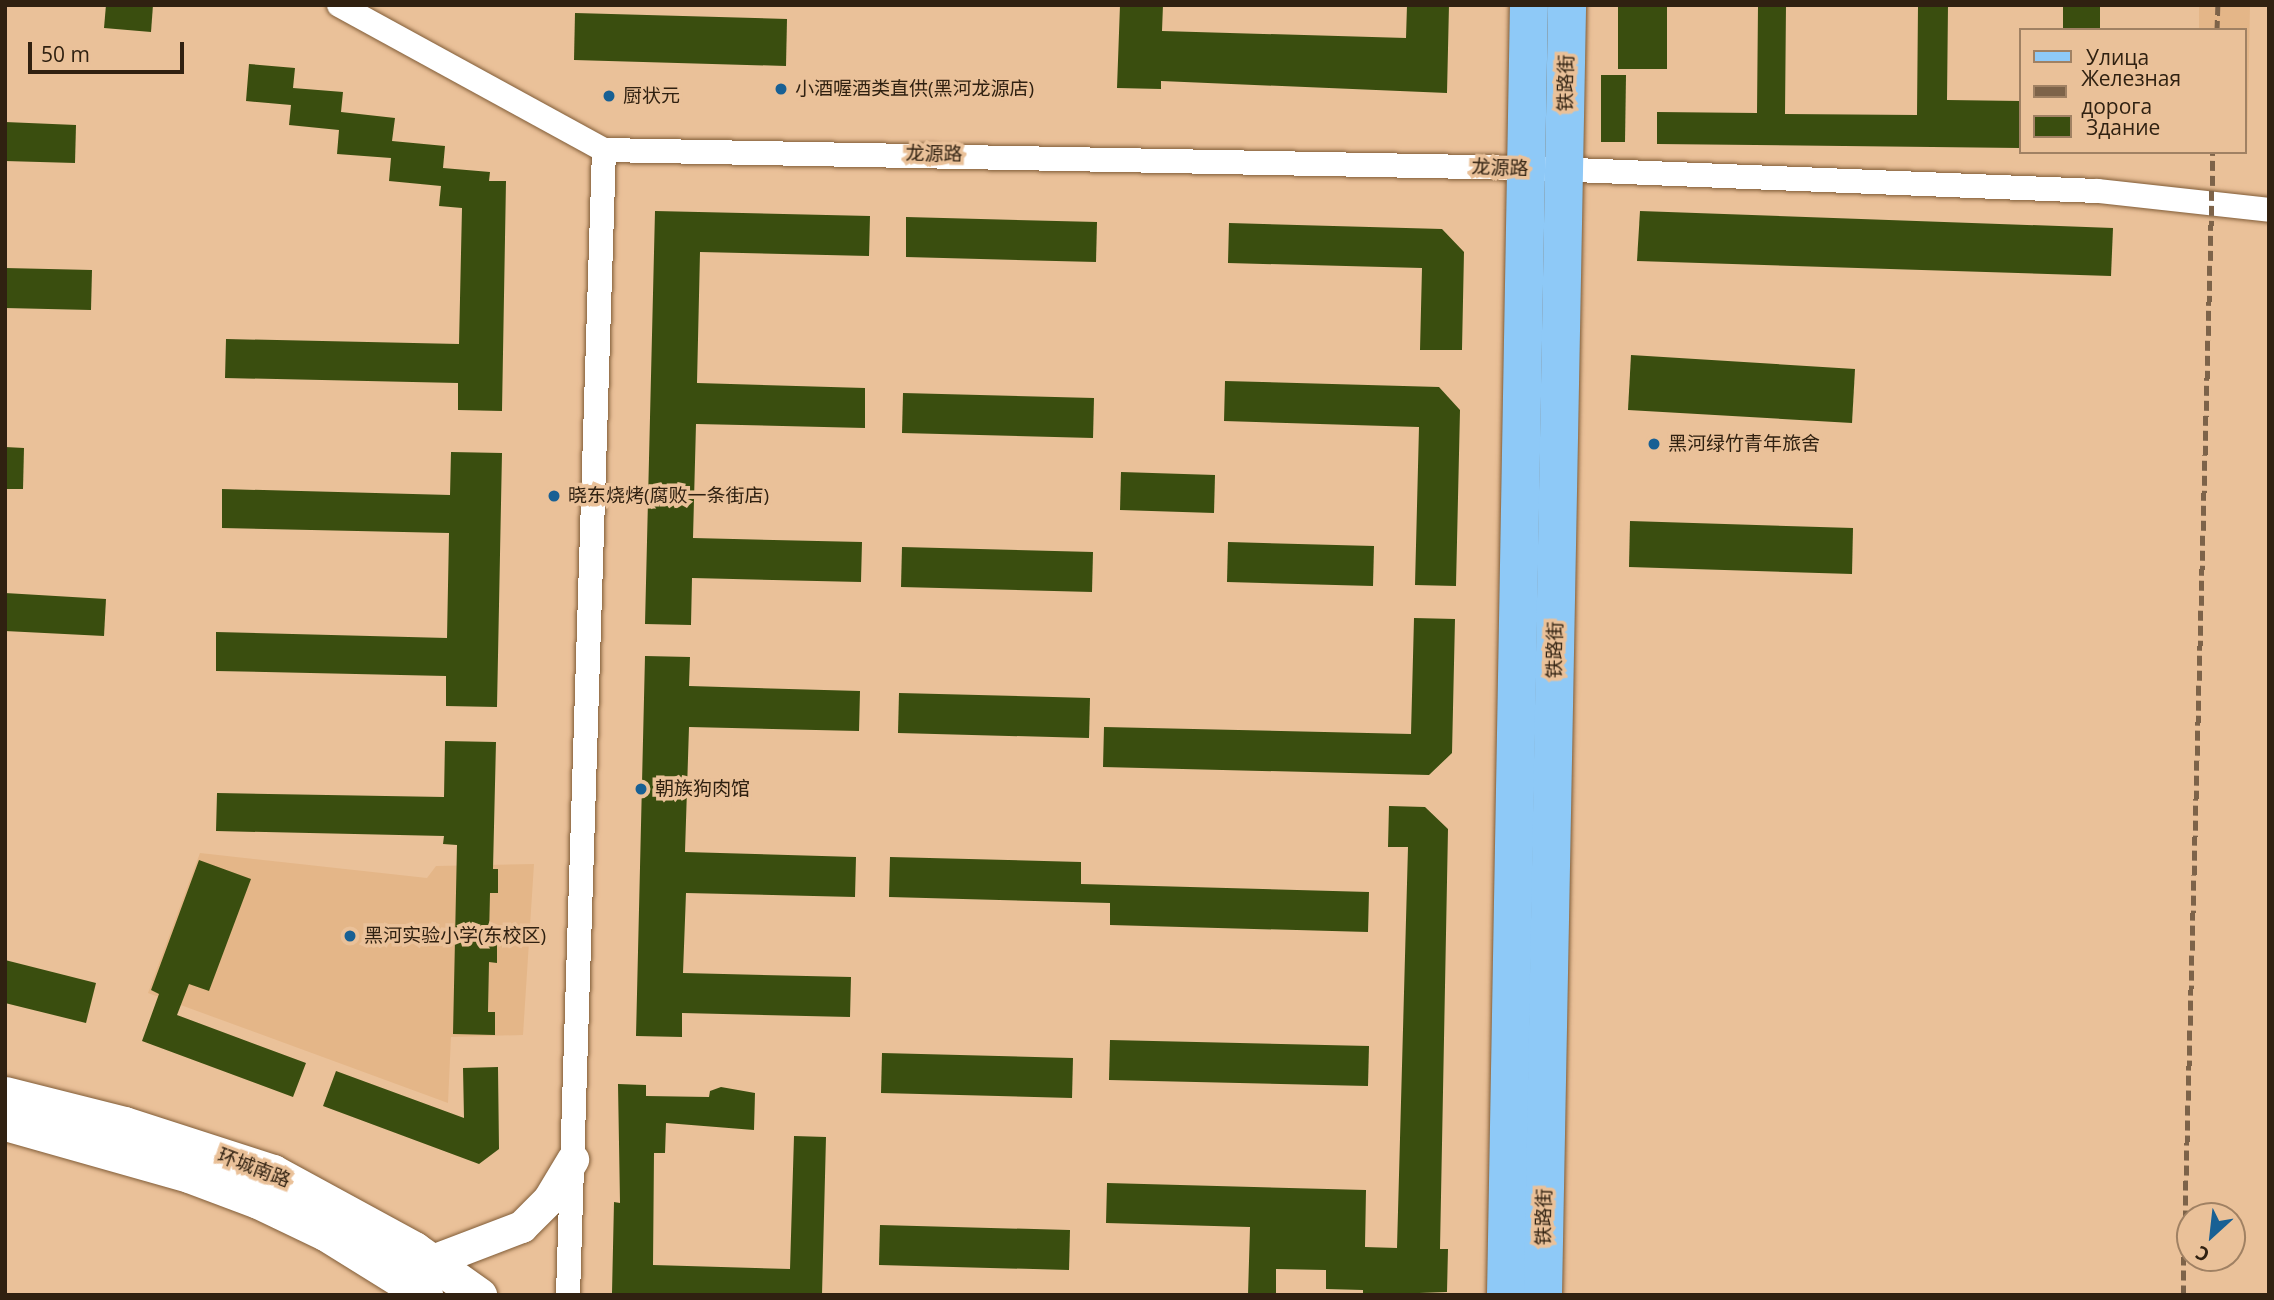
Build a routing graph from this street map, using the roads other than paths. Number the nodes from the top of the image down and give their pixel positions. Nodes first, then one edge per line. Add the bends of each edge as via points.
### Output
1 (339, 5) edge
2 (1529, 5) edge
3 (1567, 5) edge
4 (604, 149) junction
5 (1525, 168) junction
6 (1565, 173) junction
7 (2269, 210) edge
8 (5, 1094) edge
9 (5, 1123) edge
10 (573, 1160) junction
11 (434, 1261) junction
12 (396, 1274) junction
13 (425, 1295) edge
14 (479, 1295) edge
15 (568, 1295) edge
16 (1506, 1295) edge
17 (1543, 1295) edge

1 - 4 street, 龙源路
2 - 5 main road, 铁路街
3 - 6 main road, 铁路街
4 - 5 street, 龙源路
4 - 10 street
5 - 6 street, 龙源路
5 - 16 main road, 铁路街
6 - 7 street, 龙源路 via 2098,191
6 - 17 main road, 铁路街
8 - 11 main road, 环城南路 via 124,1124 272,1172
9 - 12 main road, 环城南路 via 141,1160 247,1197 325,1233
10 - 11 street via 549,1200 522,1227
10 - 15 street
11 - 12 street
11 - 14 main road, 环城南路
12 - 13 main road, 环城南路

